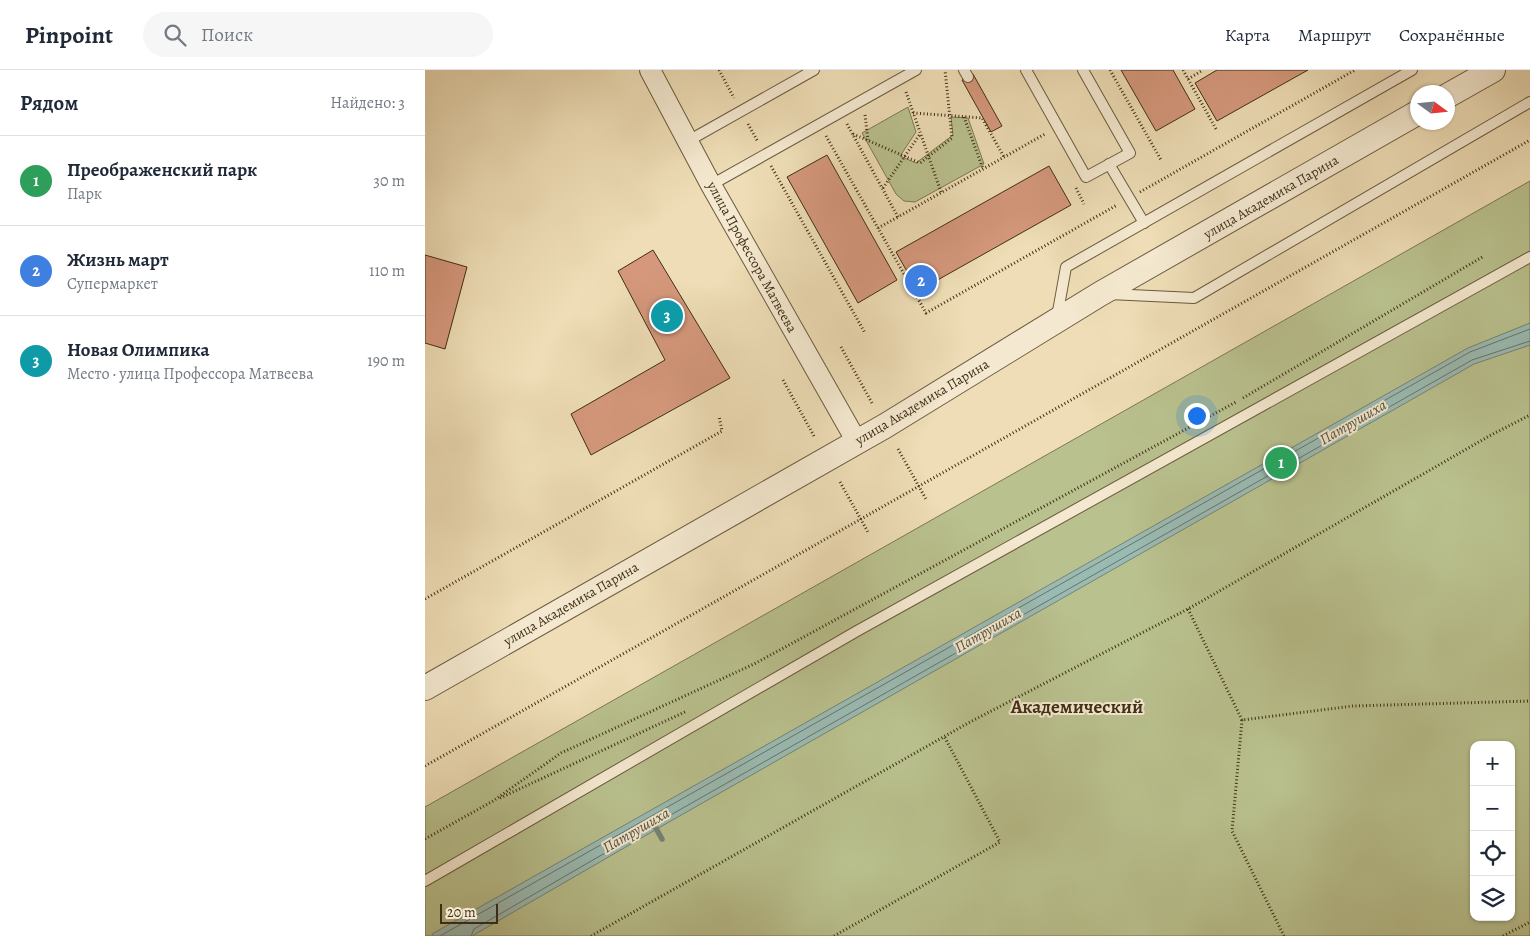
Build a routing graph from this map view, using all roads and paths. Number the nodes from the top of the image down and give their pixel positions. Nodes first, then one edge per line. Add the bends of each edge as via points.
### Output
1 (650, 70) edge
2 (814, 70) edge
3 (916, 70) edge
4 (945, 70) edge
5 (1027, 70) edge
6 (1083, 70) edge
7 (1110, 70) edge
8 (1183, 70) edge
9 (1203, 70) edge
10 (1412, 70) edge
11 (1493, 70) edge
12 (1188, 79) junction
13 (904, 87) dead end
14 (1455, 91) edge
15 (1530, 102) edge
16 (865, 109) dead end
17 (913, 113) junction
18 (950, 116) junction
19 (964, 117) junction
20 (1410, 117) edge
21 (844, 120) dead end
22 (1216, 129) dead end
23 (824, 132) dead end
24 (852, 133) junction
25 (920, 133) junction
26 (1045, 134) dead end
27 (868, 140) junction
28 (1530, 140) edge
29 (688, 141) junction
30 (904, 156) junction
31 (928, 157) junction
32 (1004, 157) junction
33 (1161, 160) dead end
34 (769, 162) dead end
35 (1109, 164) junction
36 (983, 169) junction
37 (711, 185) junction
38 (883, 189) junction
39 (941, 192) junction
40 (898, 216) junction
41 (1144, 223) junction
42 (878, 228) junction
43 (1484, 256) dead end
44 (1530, 257) edge
45 (1100, 294) junction
46 (919, 301) dead end
47 (1056, 320) junction
48 (865, 333) dead end
49 (841, 347) dead end
50 (783, 380) dead end
51 (872, 402) dead end
52 (1530, 415) edge
53 (719, 416) dead end
54 (814, 436) dead end
55 (857, 442) junction
56 (898, 449) dead end
57 (840, 482) dead end
58 (919, 486) junction
59 (927, 501) dead end
60 (861, 519) junction
61 (869, 534) dead end
62 (425, 599) edge
63 (1188, 609) junction
64 (425, 688) edge
65 (1530, 701) edge
66 (688, 710) dead end
67 (1243, 720) junction
68 (944, 736) junction
69 (425, 766) edge
70 (493, 802) junction
71 (425, 839) edge
72 (425, 881) edge
73 (1530, 922) edge
74 (591, 936) edge
75 (834, 936) edge
76 (1284, 936) edge
77 (1503, 936) edge

1 - 29 street, улица Профессора Матвеева
2 - 29 lane
3 - 37 lane
4 - 18 path
5 - 35 lane via 1086,177
6 - 35 lane via 1130,153
7 - 33 path
8 - 12 path
9 - 12 path
10 - 41 lane
11 - 14 street
12 - 22 path
13 - 17 path
15 - 45 lane via 1194,298
16 - 27 path
17 - 18 path
17 - 25 path
18 - 19 path
18 - 31 path via 952,138
19 - 32 path via 982,118
19 - 36 path
20 - 45 street, улица Академика Парина
21 - 24 path
23 - 42 path
24 - 27 path
24 - 38 path
25 - 30 path
25 - 31 path
26 - 32 path
27 - 30 path
28 - 58 path
29 - 37 street, улица Профессора Матвеева
30 - 31 path via 920,163
30 - 38 path
31 - 39 path
32 - 36 path
34 - 48 path
35 - 41 lane
36 - 39 path
37 - 55 street, улица Профессора Матвеева
38 - 40 path
39 - 40 path
40 - 42 path
41 - 47 lane via 1066,267
42 - 46 path
43 - 70 path via 1243,398 754,664 561,753
44 - 72 lane via 857,631
45 - 47 street, улица Академика Парина
47 - 55 street, улица Академика Парина
49 - 51 path
50 - 54 path
52 - 63 path
53 - 62 path via 722,432
55 - 64 street, улица Академика Парина
56 - 58 path
57 - 60 path
58 - 59 path
58 - 60 path
60 - 61 path
60 - 69 path
63 - 67 path
63 - 68 path
65 - 67 path via 1353,706
66 - 70 path
67 - 76 path via 1232,831
68 - 74 path
68 - 75 path via 1000,842
70 - 71 path
73 - 77 path

